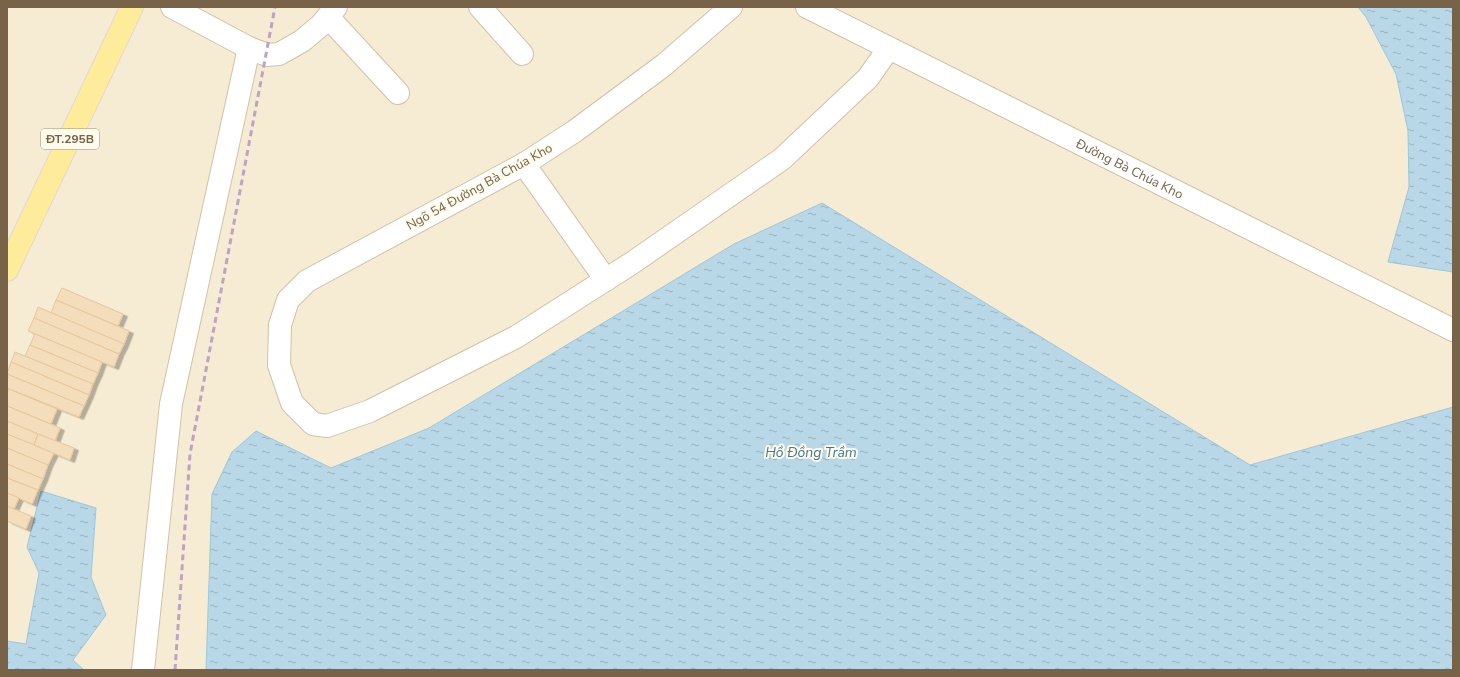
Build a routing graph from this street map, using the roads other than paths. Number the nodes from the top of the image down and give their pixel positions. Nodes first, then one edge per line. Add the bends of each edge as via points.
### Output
1 (132, 7) edge
2 (172, 7) edge
3 (731, 7) edge
4 (807, 7) edge
5 (486, 9) edge
6 (332, 12) edge
7 (249, 48) junction
8 (889, 48) junction
9 (522, 54) dead end
10 (398, 93) dead end
11 (524, 164) junction
12 (7, 270) edge
13 (606, 280) junction
14 (1453, 330) edge
15 (144, 670) edge

1 - 12 main road, ĐT.295B
2 - 7 street
3 - 11 street, Ngõ 54 Đường Bà Chúa Kho via 664,65 575,131
4 - 8 street, Đường Bà Chúa Kho
5 - 9 street
6 - 7 street via 302,41 279,54 267,55
6 - 10 street
7 - 15 street via 171,404
8 - 13 street, Ngõ 54 Đường Bà Chúa Kho via 868,78 782,159
8 - 14 street, Đường Bà Chúa Kho
11 - 13 street
11 - 13 street, Ngõ 54 Đường Bà Chúa Kho via 307,281 288,300 280,326 279,365 292,403 313,424 328,426 370,411 516,337

